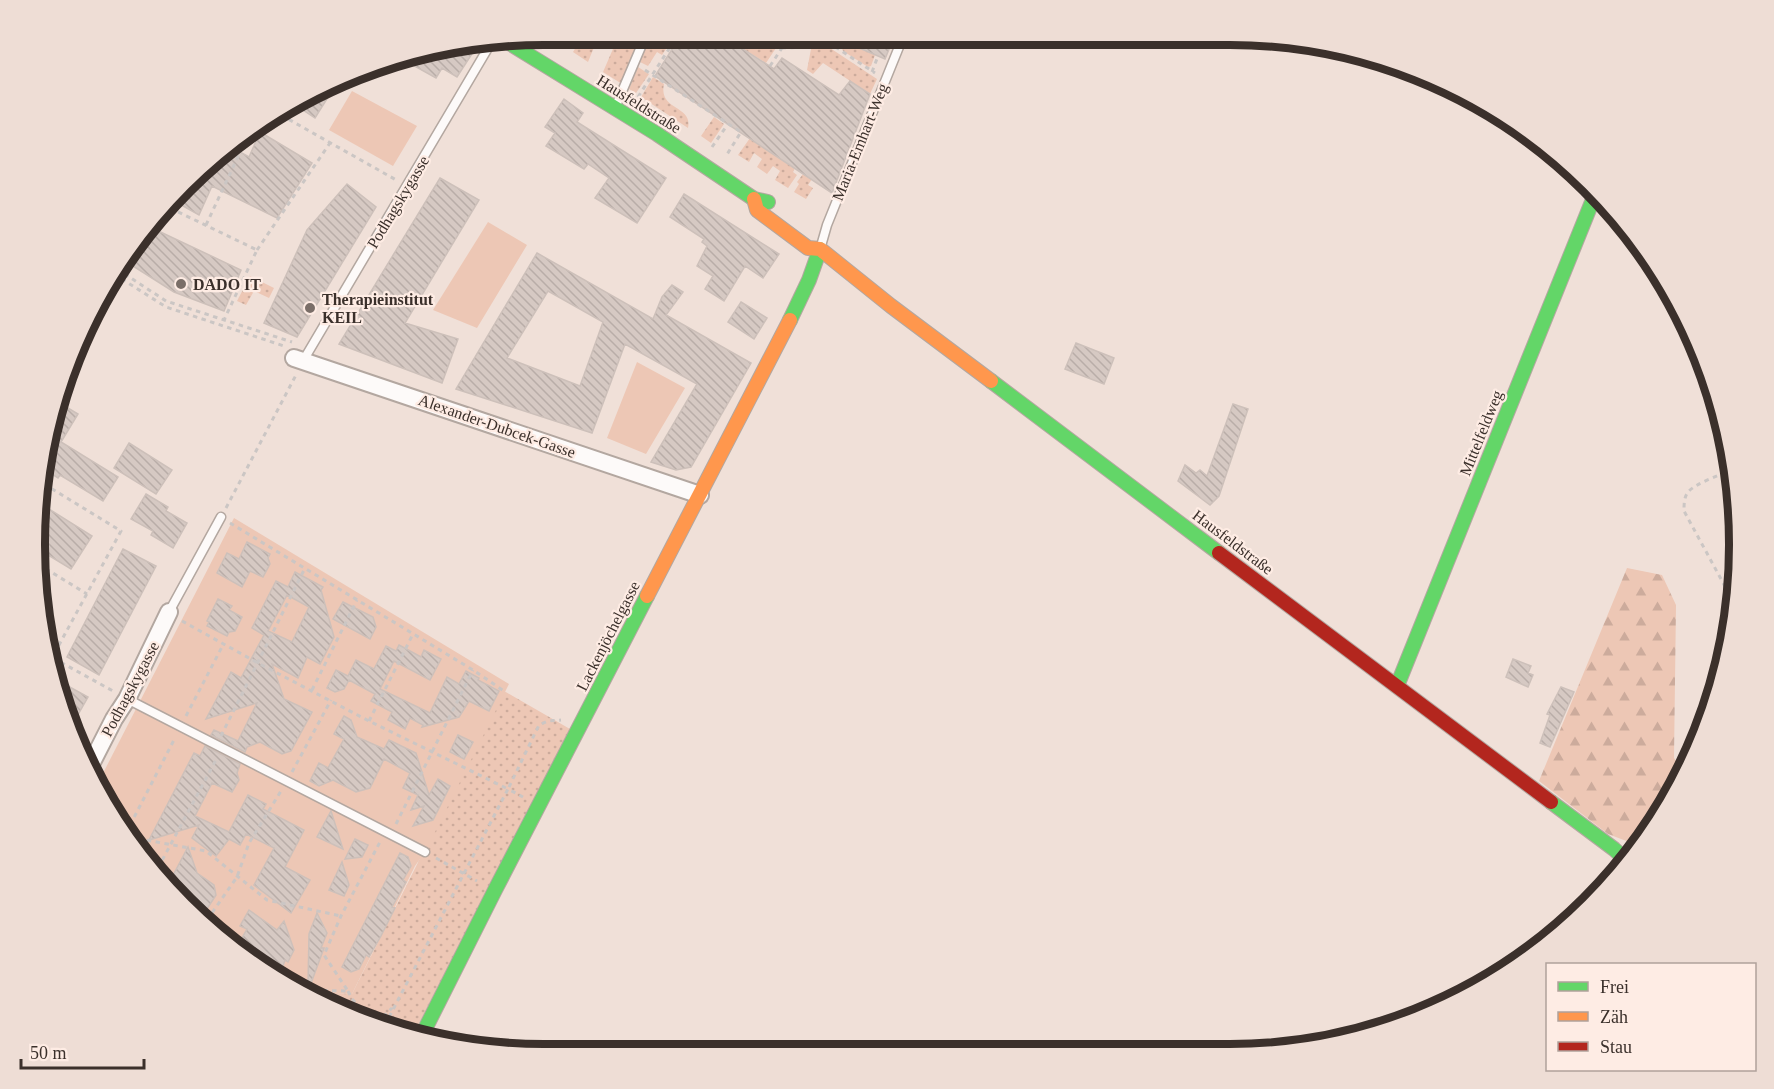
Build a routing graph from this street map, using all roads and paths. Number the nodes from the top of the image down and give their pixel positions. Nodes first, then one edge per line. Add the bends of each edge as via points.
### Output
1 (642, 45) edge
2 (671, 45) edge
3 (778, 45) edge
4 (900, 45) edge
5 (514, 46) edge
6 (834, 46) joint
7 (488, 48) edge
8 (782, 48) junction
9 (879, 56) dead end
10 (634, 64) junction
11 (770, 66) dead end
12 (872, 72) junction
13 (652, 74) junction
14 (882, 78) dead end
15 (638, 97) dead end
16 (615, 108) junction
17 (286, 118) edge
18 (728, 124) junction
19 (330, 143) junction
20 (243, 146) edge
21 (712, 147) dead end
22 (726, 156) dead end
23 (407, 186) dead end
24 (754, 199) junction
25 (1592, 201) edge
26 (174, 210) edge
27 (787, 215) dead end
28 (206, 225) junction
29 (810, 232) dead end
30 (819, 249) junction
31 (258, 250) junction
32 (125, 274) edge
33 (224, 320) junction
34 (303, 355) junction
35 (1724, 473) edge
36 (48, 486) edge
37 (700, 495) junction
38 (221, 517) joint
39 (234, 525) dead end
40 (305, 568) junction
41 (46, 569) edge
42 (1727, 590) edge
43 (87, 594) junction
44 (357, 600) junction
45 (174, 615) junction
46 (413, 634) junction
47 (57, 650) edge
48 (59, 660) edge
49 (258, 663) junction
50 (473, 670) junction
51 (1397, 686) junction
52 (312, 690) junction
53 (504, 691) dead end
54 (127, 699) junction
55 (330, 700) junction
56 (369, 721) junction
57 (583, 721) junction
58 (219, 747) junction
59 (430, 752) junction
60 (94, 758) edge
61 (286, 783) junction
62 (508, 789) junction
63 (540, 804) junction
64 (388, 834) junction
65 (141, 839) edge
66 (171, 845) junction
67 (425, 852) joint
68 (1621, 855) edge
69 (160, 864) edge
70 (465, 874) junction
71 (237, 877) junction
72 (495, 890) junction
73 (210, 916) edge
74 (341, 916) junction
75 (321, 990) edge
76 (348, 991) junction
77 (395, 1005) junction
78 (362, 1009) edge
79 (383, 1017) edge
80 (388, 1018) edge
81 (425, 1029) edge

1 - 10 lane
2 - 13 path
3 - 8 path
4 - 30 lane, Maria-Emhart-Weg
5 - 16 street, Hausfeldstraße
6 - 8 path
6 - 12 path
7 - 34 lane, Podhagskygasse
8 - 11 path
9 - 12 path
10 - 13 path
10 - 16 lane
12 - 14 path
13 - 15 path
13 - 18 path
16 - 24 street, Hausfeldstraße
17 - 19 path
18 - 21 path
18 - 22 path via 741,132
19 - 23 path
19 - 31 path
20 - 28 path
24 - 27 street, Hausfeldstraße via 766,201
24 - 30 street, Hausfeldstraße via 757,210 808,248
25 - 51 street, Mittelfeldweg
26 - 28 path
28 - 31 path
29 - 30 street, Hausfeldstraße
30 - 37 street, Lackenjöchelgasse via 809,280
30 - 51 street, Hausfeldstraße
31 - 33 path
32 - 33 path via 166,301
33 - 34 path
34 - 37 street, Alexander-Dubcek-Gasse
34 - 38 path
35 - 42 path via 1687,493 1684,511
36 - 43 path via 121,531
37 - 57 street, Lackenjöchelgasse
38 - 45 lane
39 - 40 path
40 - 44 path
40 - 49 path
41 - 43 path
43 - 47 path
44 - 46 path
44 - 52 path
45 - 49 path
45 - 54 street, Podhagskygasse
46 - 50 path
46 - 56 path
48 - 54 path
49 - 52 path
49 - 58 path
50 - 53 path
50 - 59 path
51 - 68 street, Hausfeldstraße
52 - 55 path
54 - 58 lane
54 - 60 street, Podhagskygasse
55 - 56 path
55 - 61 path
56 - 59 path
57 - 62 path via 548,721 539,725
57 - 63 street, Lackenjöchelgasse
58 - 61 lane
58 - 66 path
59 - 62 path
59 - 64 path
61 - 64 lane
61 - 71 path via 249,843
62 - 63 path
62 - 70 path
63 - 72 street, Lackenjöchelgasse
64 - 67 lane
64 - 74 path
65 - 66 path
66 - 69 path
66 - 71 path via 206,851
67 - 70 path
70 - 72 path
70 - 77 path
71 - 73 path
71 - 74 path via 267,900
72 - 81 street, Lackenjöchelgasse
74 - 76 path via 324,955
75 - 76 path
76 - 78 path
77 - 79 path
77 - 80 path

